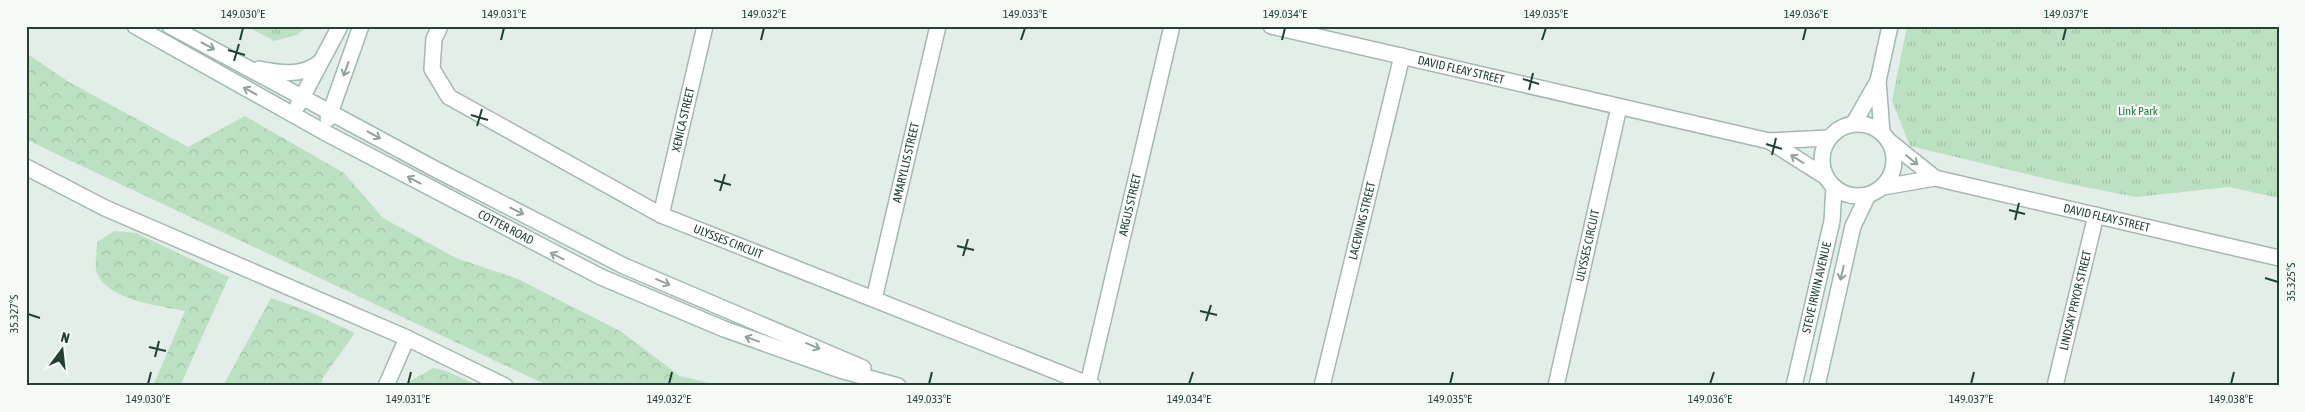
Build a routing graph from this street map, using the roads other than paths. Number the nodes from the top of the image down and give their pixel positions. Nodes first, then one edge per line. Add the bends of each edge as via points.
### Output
1 (135, 26) edge
2 (170, 26) edge
3 (340, 26) edge
4 (361, 26) edge
5 (440, 26) edge
6 (706, 26) edge
7 (938, 26) edge
8 (1172, 26) edge
9 (1271, 26) edge
10 (1890, 26) edge
11 (1402, 56) junction
12 (321, 61) junction
13 (245, 66) junction
14 (1878, 81) junction
15 (302, 96) junction
16 (1619, 107) junction
17 (331, 112) junction
18 (292, 115) junction
19 (1854, 123) junction
20 (324, 132) junction
21 (1886, 137) junction
22 (1829, 138) junction
23 (1769, 141) junction
24 (26, 168) edge
25 (1935, 178) junction
26 (1830, 182) junction
27 (1883, 187) junction
28 (1868, 195) junction
29 (661, 215) junction
30 (2096, 215) junction
31 (2279, 258) edge
32 (874, 299) junction
33 (407, 338) junction
34 (1091, 385) edge
35 (386, 386) edge
36 (505, 386) edge
37 (898, 386) edge
38 (904, 386) edge
39 (1322, 386) edge
40 (1556, 386) edge
41 (1794, 386) edge
42 (1817, 386) edge
43 (2055, 386) edge

18 -> 1 street, COTTER ROAD
2 -> 13 street, COTTER ROAD
3 - 12 street
4 -> 17 street
5 - 29 street, ULYSSES CIRCUIT via 434,39 432,69 449,97
6 - 29 street, XENICA STREET
7 - 32 street, AMARYLLIS STREET
8 - 34 street, ARGUS STREET
9 - 11 street, DAVID FLEAY STREET
10 - 14 street
11 - 16 street, DAVID FLEAY STREET
11 - 39 street, LACEWING STREET
12 - 13 street via 313,68 297,72 275,72
12 - 15 street
13 - 15 street, COTTER ROAD
14 - 19 street
14 - 21 street
15 - 17 street, COTTER ROAD
15 - 18 street
16 - 23 street, DAVID FLEAY STREET
16 - 40 street, ULYSSES CIRCUIT
17 - 20 street
17 -> 38 street, COTTER ROAD via 624,266
18 - 20 street, COTTER ROAD
19 - 21 street via 1864,124
19 - 22 street via 1836,130
37 -> 20 street, COTTER ROAD via 840,370 724,329 619,285 561,258
21 -> 25 street, DAVID FLEAY STREET
21 - 27 street via 1894,152 1894,165
22 - 23 street, DAVID FLEAY STREET
22 - 26 street via 1822,157
26 -> 23 street, DAVID FLEAY STREET
24 - 33 street via 105,208
25 - 27 street, DAVID FLEAY STREET
25 - 30 street, DAVID FLEAY STREET
26 - 28 street via 1844,193
26 - 41 street, STEVE IRWIN AVENUE via 1832,221
27 - 28 street
28 -> 42 street, STEVE IRWIN AVENUE via 1853,226
29 - 32 street, ULYSSES CIRCUIT
30 - 31 street, DAVID FLEAY STREET
30 - 43 street, LINDSAY PRYOR STREET
32 - 34 street, ULYSSES CIRCUIT
33 - 35 street
33 - 36 street

